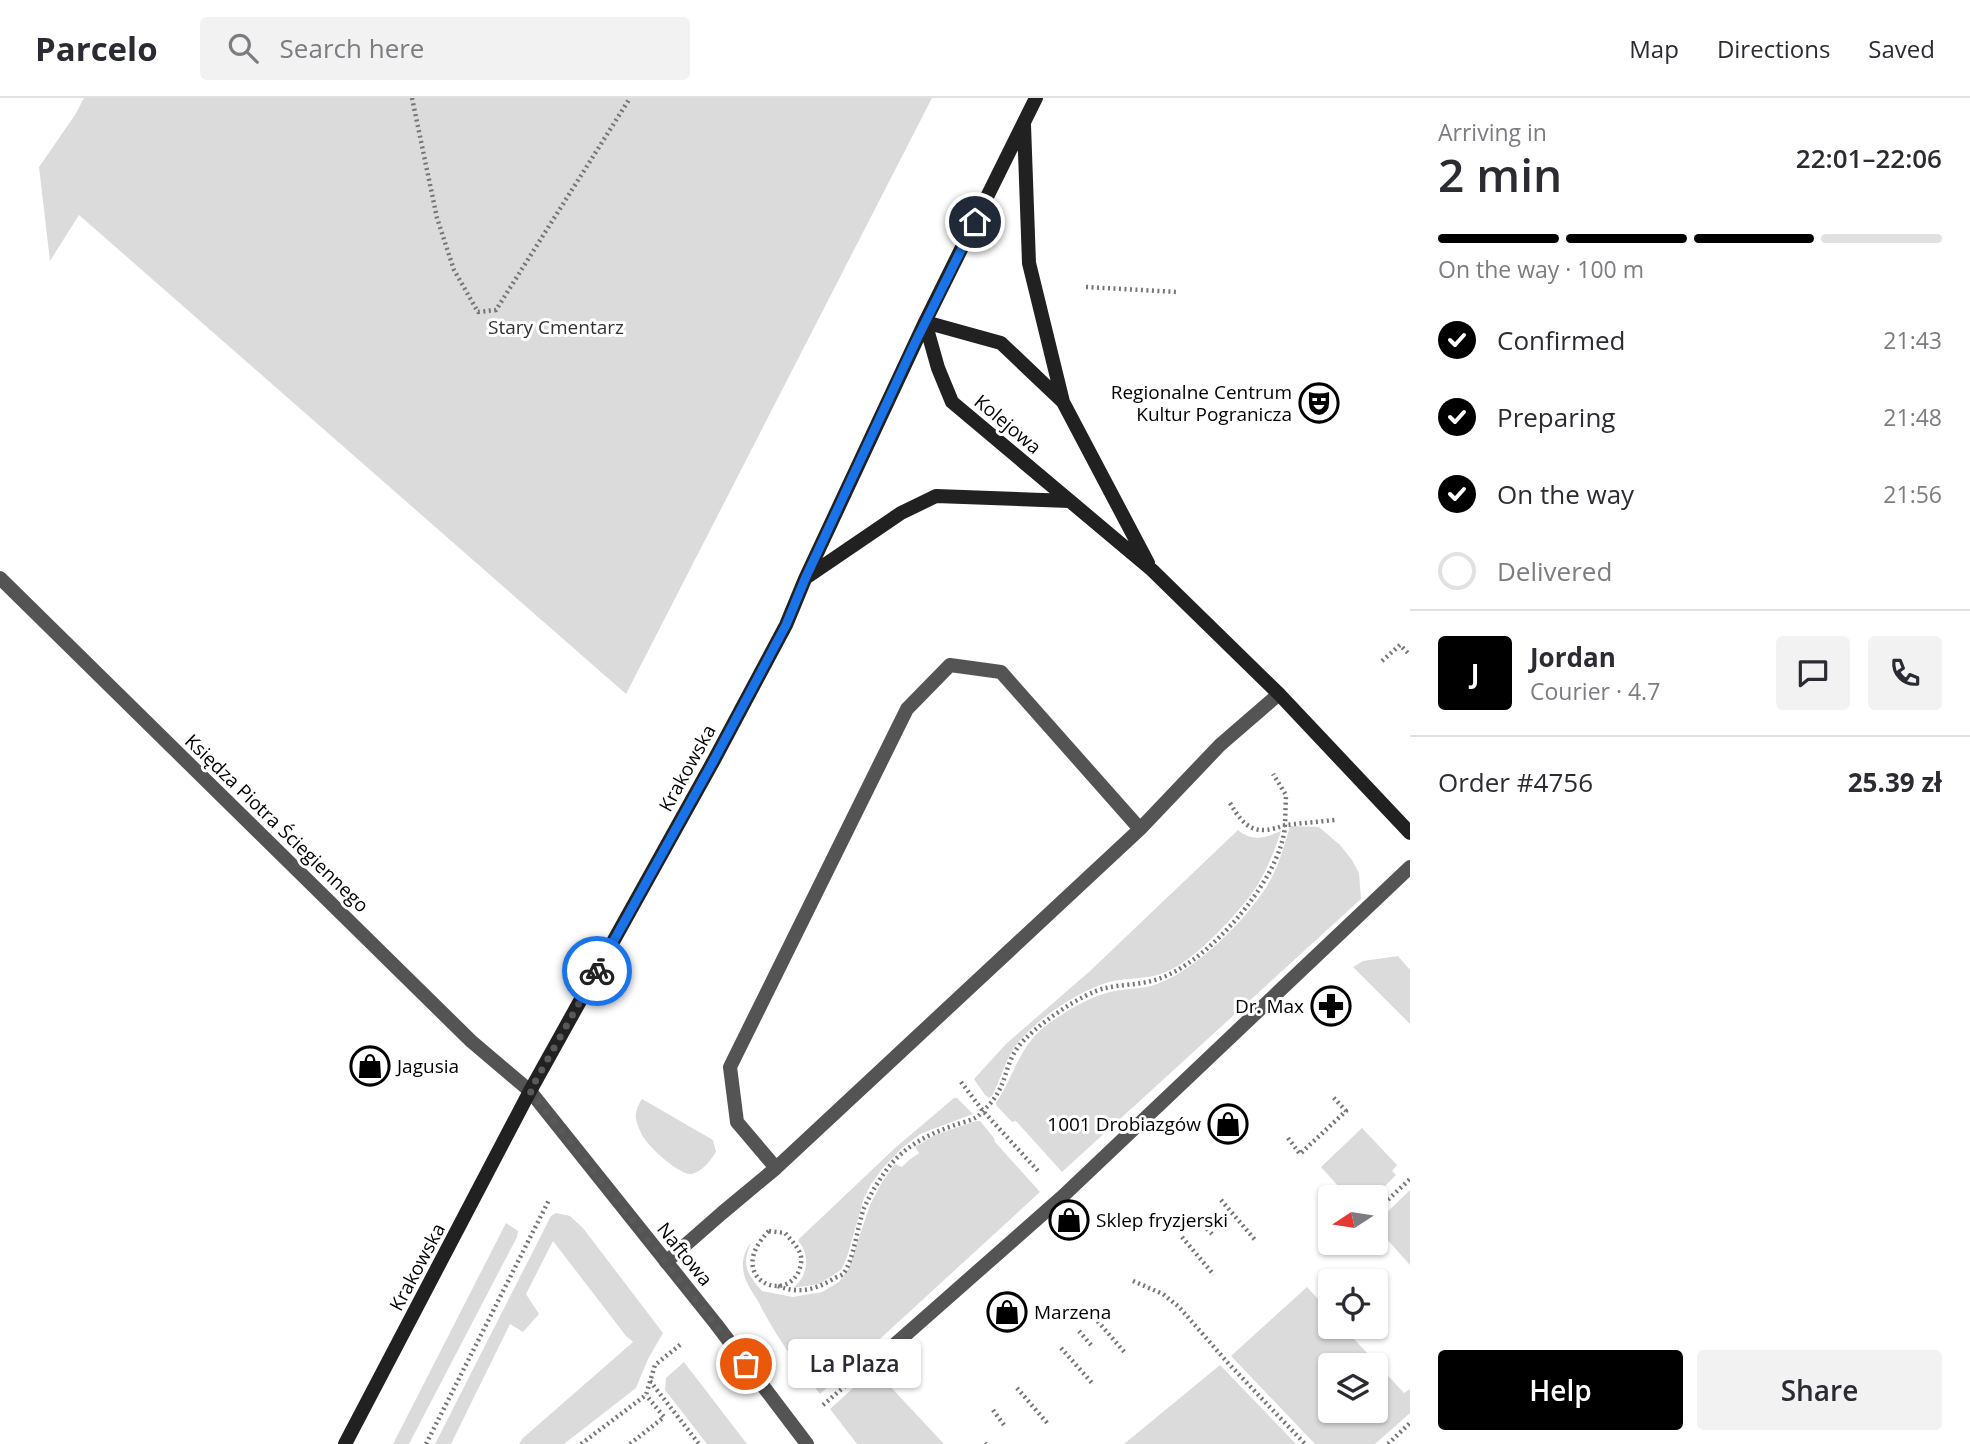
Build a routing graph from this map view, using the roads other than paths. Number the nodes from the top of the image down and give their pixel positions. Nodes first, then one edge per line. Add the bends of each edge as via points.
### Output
1 (1037, 98) edge
2 (1024, 122) junction
3 (925, 322) junction
4 (1063, 402) junction
5 (1069, 501) junction
6 (1152, 570) junction
7 (0, 578) edge
8 (805, 579) junction
9 (1279, 694) junction
10 (1140, 829) junction
11 (1410, 833) edge
12 (1410, 867) edge
13 (530, 1091) junction
14 (776, 1168) junction
15 (666, 1262) junction
16 (876, 1361) dead end
17 (345, 1444) edge
18 (807, 1444) edge

1 - 2 street, Krakowska
2 - 3 street, Krakowska
2 - 4 street, Kolejowa via 1028,263
3 - 4 street, Kolejowa via 1001,343
3 - 5 street, Kolejowa via 952,402
3 - 8 street, Krakowska
4 - 6 street, Kolejowa
5 - 6 street, Kolejowa
5 - 8 street via 936,496 901,513
6 - 9 street, Kolejowa
7 - 13 street, Księdza Piotra Ściegiennego via 461,1032
8 - 13 street, Krakowska via 786,625 720,748
9 - 10 street via 1220,745
9 - 11 street, Kolejowa
10 - 14 street
10 - 14 street via 1001,672 950,665 907,709 730,1067 737,1122
12 - 16 street via 1062,1197
13 - 15 street, Naftowa
13 - 17 street, Krakowska
14 - 15 street
15 - 18 street, Naftowa

